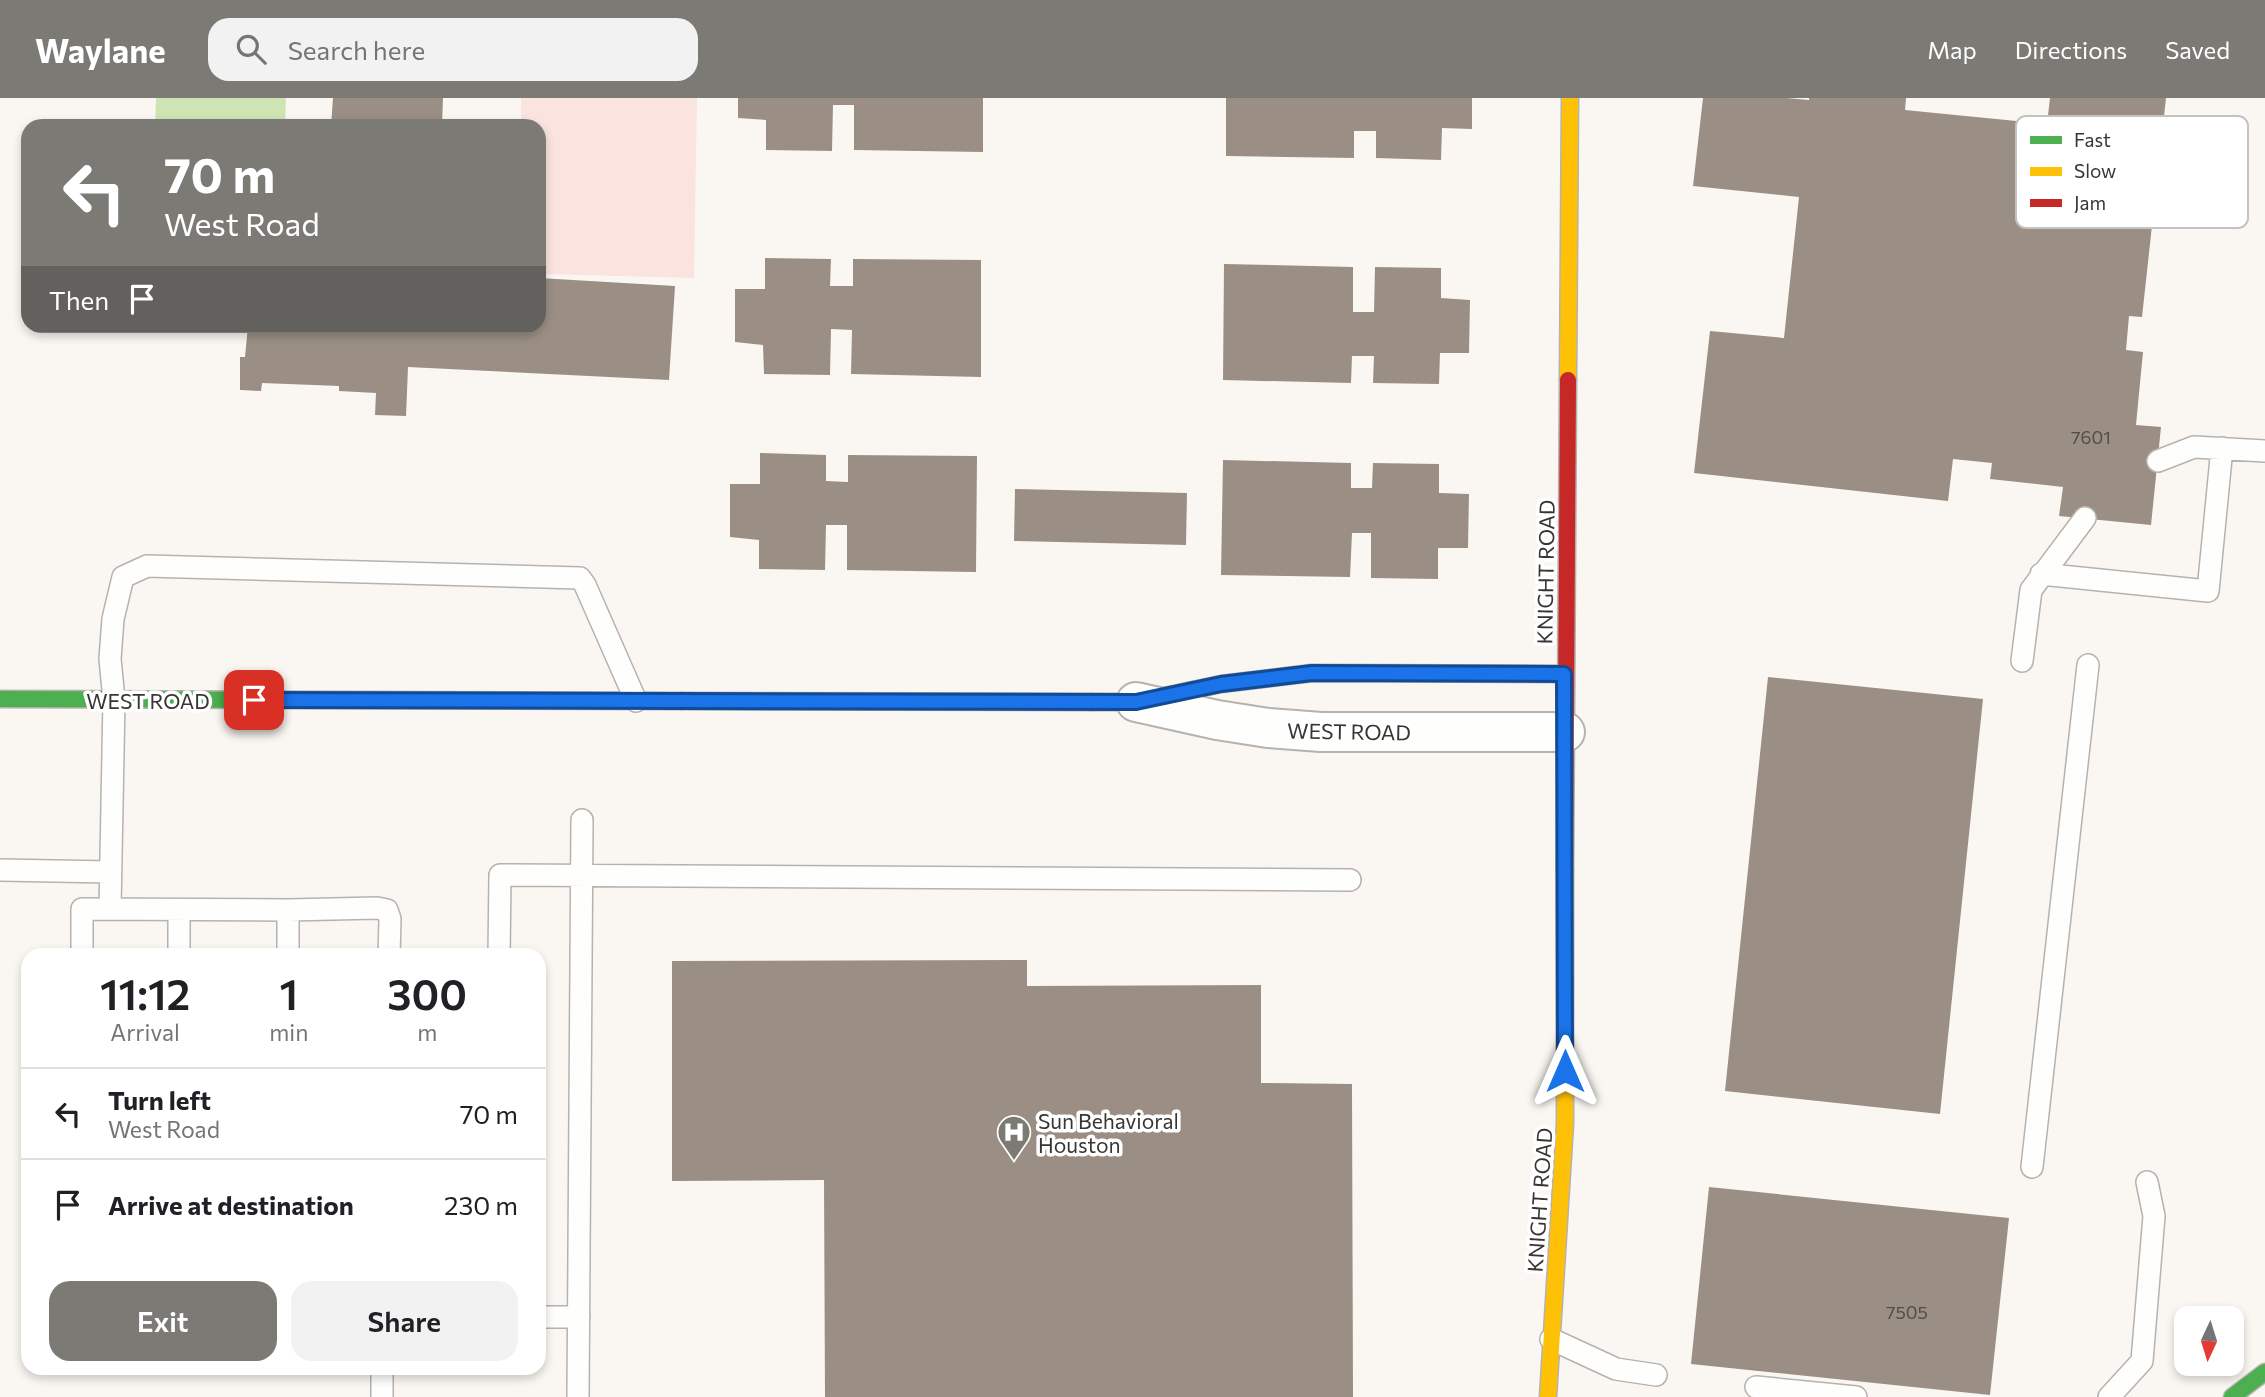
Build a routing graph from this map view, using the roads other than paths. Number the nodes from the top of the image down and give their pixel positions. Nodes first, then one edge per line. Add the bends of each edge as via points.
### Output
1 (1570, 98) edge
2 (2222, 448) junction
3 (2265, 451) edge
4 (2158, 461) dead end
5 (2085, 518) dead end
6 (2041, 574) junction
7 (2022, 661) dead end
8 (2088, 665) dead end
9 (1564, 674) junction
10 (0, 699) edge
11 (114, 700) junction
12 (636, 701) junction
13 (1136, 702) junction
14 (1565, 732) junction
15 (582, 820) dead end
16 (0, 870) edge
17 (110, 872) junction
18 (581, 873) junction
19 (1350, 880) dead end
20 (110, 909) junction
21 (179, 910) junction
22 (288, 910) junction
23 (82, 948) edge
24 (179, 948) edge
25 (288, 948) edge
26 (390, 948) edge
27 (499, 948) edge
28 (2032, 1167) dead end
29 (2147, 1182) dead end
30 (546, 1317) edge
31 (579, 1317) junction
32 (1551, 1339) junction
33 (2265, 1372) edge
34 (382, 1375) edge
35 (1656, 1375) dead end
36 (1756, 1387) dead end
37 (382, 1397) edge
38 (578, 1397) edge
39 (1548, 1397) edge
40 (1561, 1397) edge
41 (1856, 1397) edge
42 (2109, 1397) edge
43 (2232, 1397) edge

1 - 9 street, KNIGHT ROAD
2 - 3 lane
2 - 4 lane via 2193,447
2 - 6 lane via 2208,590
5 - 6 lane
6 - 7 lane via 2031,590
8 - 28 lane
9 - 13 street, WEST ROAD via 1312,673 1221,684
9 - 14 street, KNIGHT ROAD
10 - 11 street, WEST ROAD
11 - 12 street, WEST ROAD
11 - 12 lane via 110,659 123,577 148,566 580,579
11 - 17 lane
12 - 13 street, WEST ROAD
13 - 14 street, WEST ROAD via 1268,729
14 - 32 street, KNIGHT ROAD via 1565,1124
15 - 18 lane
16 - 17 lane
17 - 20 lane
18 - 19 lane
18 - 27 lane via 500,875
18 - 31 lane
20 - 21 lane
20 - 23 lane via 82,909
21 - 22 lane
21 - 24 lane
22 - 25 lane
22 - 26 lane via 387,911
29 - 42 lane via 2154,1216 2142,1361
30 - 31 lane
31 - 38 lane
32 - 35 lane via 1616,1369
32 - 39 street, KNIGHT ROAD
32 - 40 street, KNIGHT ROAD
33 - 43 street
34 - 37 lane
36 - 41 lane

